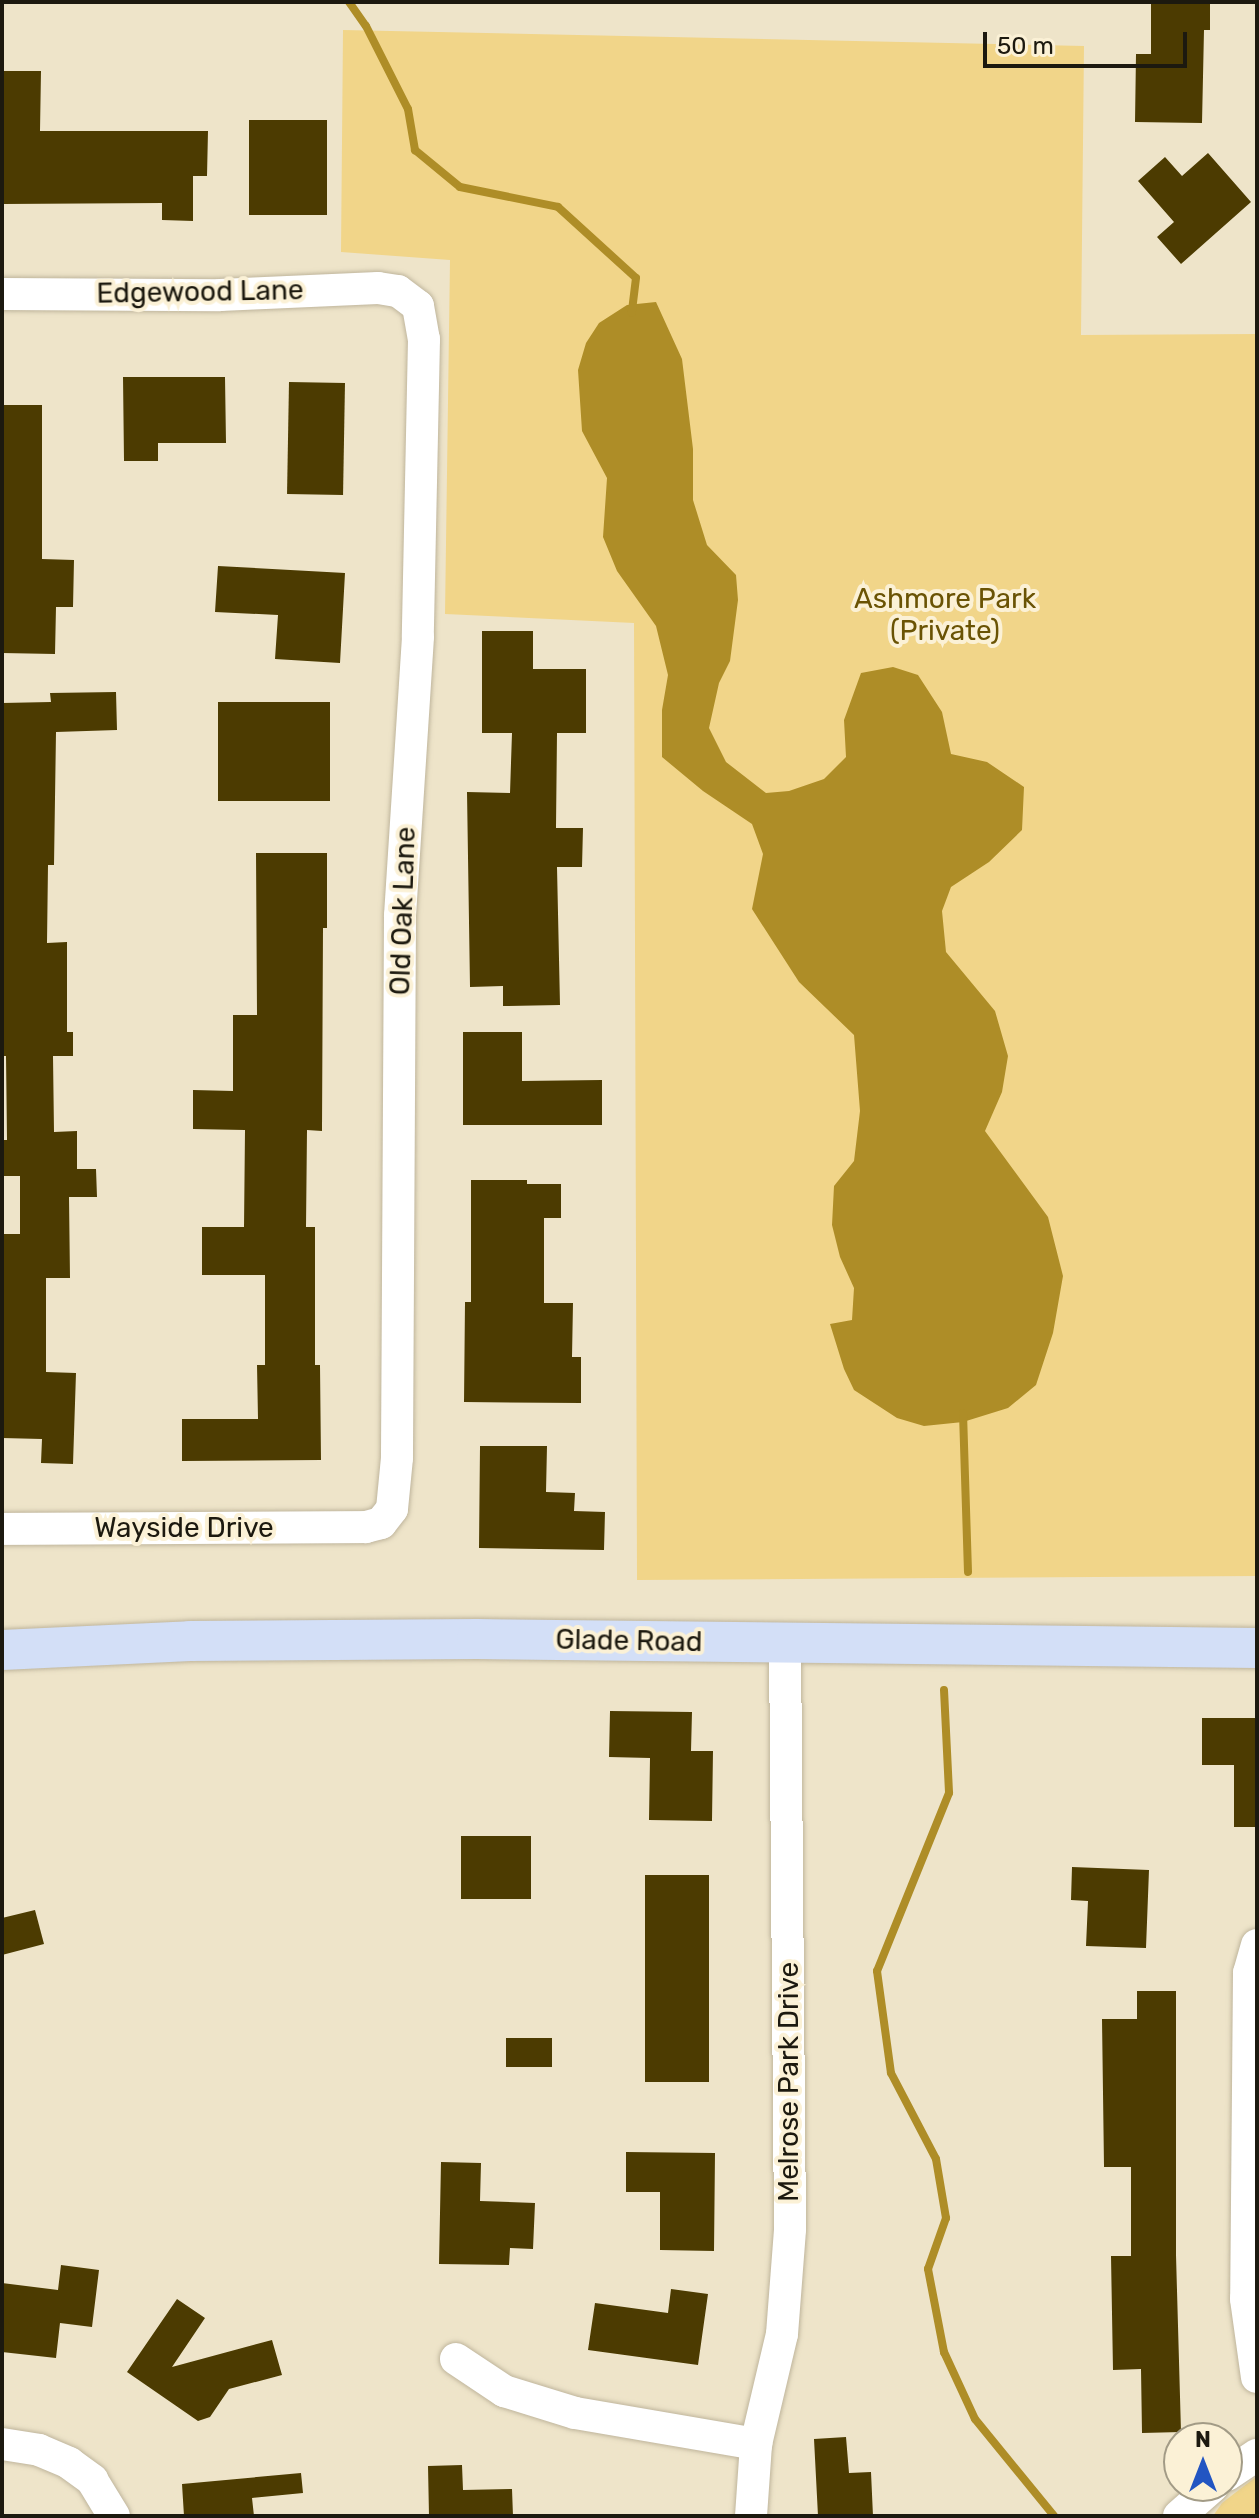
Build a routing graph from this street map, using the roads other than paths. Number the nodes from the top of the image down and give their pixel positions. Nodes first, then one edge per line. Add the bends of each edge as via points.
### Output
1 (398, 291) joint
2 (2, 294) edge
3 (366, 1527) joint
4 (2, 1529) edge
5 (785, 1644) junction
6 (1257, 1648) edge
7 (2, 1650) edge
8 (1257, 1945) edge
9 (456, 2359) dead end
10 (1257, 2377) edge
11 (2, 2444) edge
12 (756, 2444) junction
13 (1195, 2502) edge
14 (114, 2516) edge
15 (751, 2516) edge
16 (1179, 2516) edge

1 - 2 street, Edgewood Lane
1 - 3 street, Old Oak Lane via 418,306 424,339 419,621 400,916 397,1458 392,1509 381,1523
3 - 4 street, Wayside Drive
5 - 6 main road, Glade Road
5 - 7 main road, Glade Road via 424,1639 190,1641
5 - 12 street, Melrose Park Drive via 790,2229 782,2334
8 - 10 street via 1249,1973 1246,2283
9 - 12 street via 504,2391 575,2413
11 - 14 street via 39,2450 69,2463 92,2480
12 - 15 street, Melrose Park Drive
13 - 16 street

